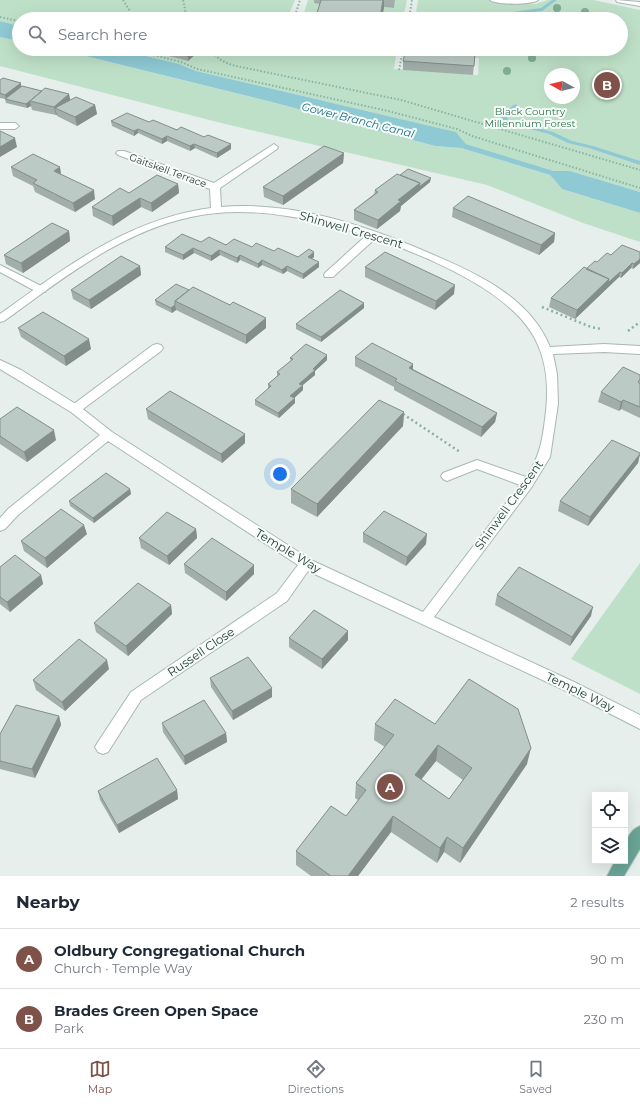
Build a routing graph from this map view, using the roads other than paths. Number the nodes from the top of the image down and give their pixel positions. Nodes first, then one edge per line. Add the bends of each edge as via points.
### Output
1 (494, 0) edge
2 (534, 0) edge
3 (620, 0) edge
4 (515, 1) edge
5 (640, 4) edge
6 (0, 126) edge
7 (15, 126) dead end
8 (274, 147) dead end
9 (121, 153) dead end
10 (215, 187) junction
11 (216, 210) junction
12 (373, 235) junction
13 (0, 268) edge
14 (329, 275) dead end
15 (41, 290) junction
16 (0, 319) edge
17 (156, 348) dead end
18 (640, 350) edge
19 (547, 351) junction
20 (0, 364) edge
21 (75, 409) junction
22 (108, 434) junction
23 (447, 476) dead end
24 (528, 483) junction
25 (0, 526) edge
26 (306, 564) junction
27 (425, 619) junction
28 (640, 722) edge
29 (103, 746) dead end
30 (640, 834) edge
31 (628, 854) edge
32 (622, 864) edge
33 (615, 876) edge

1 - 4 street
2 - 4 street
3 - 5 street
6 - 7 street
8 - 10 street
9 - 10 street, Gaitskell Terrace
10 - 11 street, Gaitskell Terrace
11 - 12 street, Shinwell Crescent via 248,209 294,214
11 - 15 street, Shinwell Crescent via 174,219 116,241 84,259
12 - 14 street
12 - 19 street, Shinwell Crescent via 402,244 476,278 510,302 528,320
13 - 15 street
15 - 16 street, Shinwell Crescent
17 - 21 street
18 - 19 street via 604,348
19 - 24 street, Shinwell Crescent via 553,386 550,423 544,457
20 - 21 street, Temple Way
21 - 22 street, Temple Way
22 - 25 street via 13,512
22 - 26 street, Temple Way
23 - 24 street via 477,464
24 - 27 street, Shinwell Crescent
26 - 27 street, Temple Way
26 - 29 street, Russell Close via 282,597 136,696
27 - 28 street, Temple Way
30 - 31 main road
32 - 33 main road

